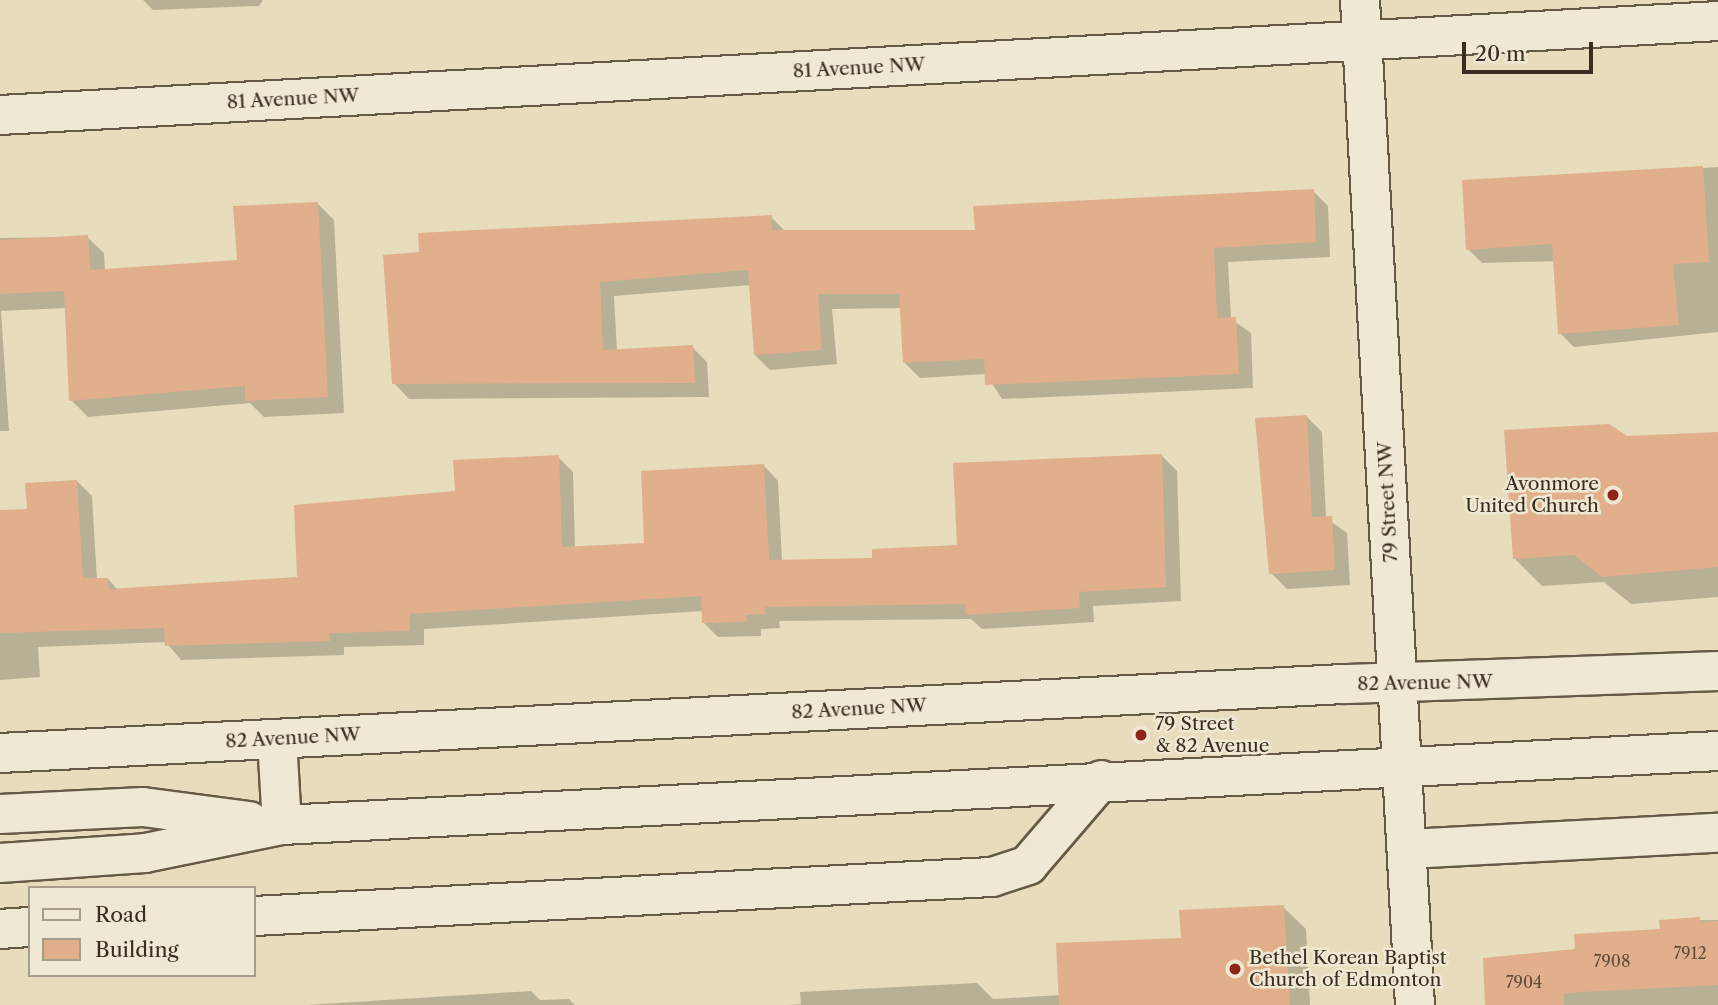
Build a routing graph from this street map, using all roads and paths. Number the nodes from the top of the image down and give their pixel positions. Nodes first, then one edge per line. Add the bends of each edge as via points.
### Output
1 (1360, 0) edge
2 (1718, 21) edge
3 (1362, 40) junction
4 (0, 115) edge
5 (1718, 671) edge
6 (1398, 686) junction
7 (277, 739) junction
8 (1718, 751) edge
9 (0, 753) edge
10 (1402, 765) junction
11 (1101, 780) junction
12 (0, 814) edge
13 (282, 825) junction
14 (1718, 833) edge
15 (1408, 849) junction
16 (0, 863) edge
17 (256, 916) edge
18 (28, 928) edge
19 (0, 929) edge
20 (1415, 1005) edge

1 - 3 street, 79 Street NW
2 - 3 street, 81 Avenue NW
3 - 4 street, 81 Avenue NW
3 - 6 street, 79 Street NW
5 - 6 street, 82 Avenue NW
6 - 7 street, 82 Avenue NW via 1345,684
6 - 10 street, 79 Street NW
7 - 9 street, 82 Avenue NW
7 - 13 street
8 - 10 street
10 - 11 street
10 - 15 street, 79 Street NW
11 - 13 street
11 - 17 street via 1028,865 992,877
12 - 13 street via 143,807
13 - 16 street via 145,853
14 - 15 street
15 - 20 street, 79 Street NW
18 - 19 street

